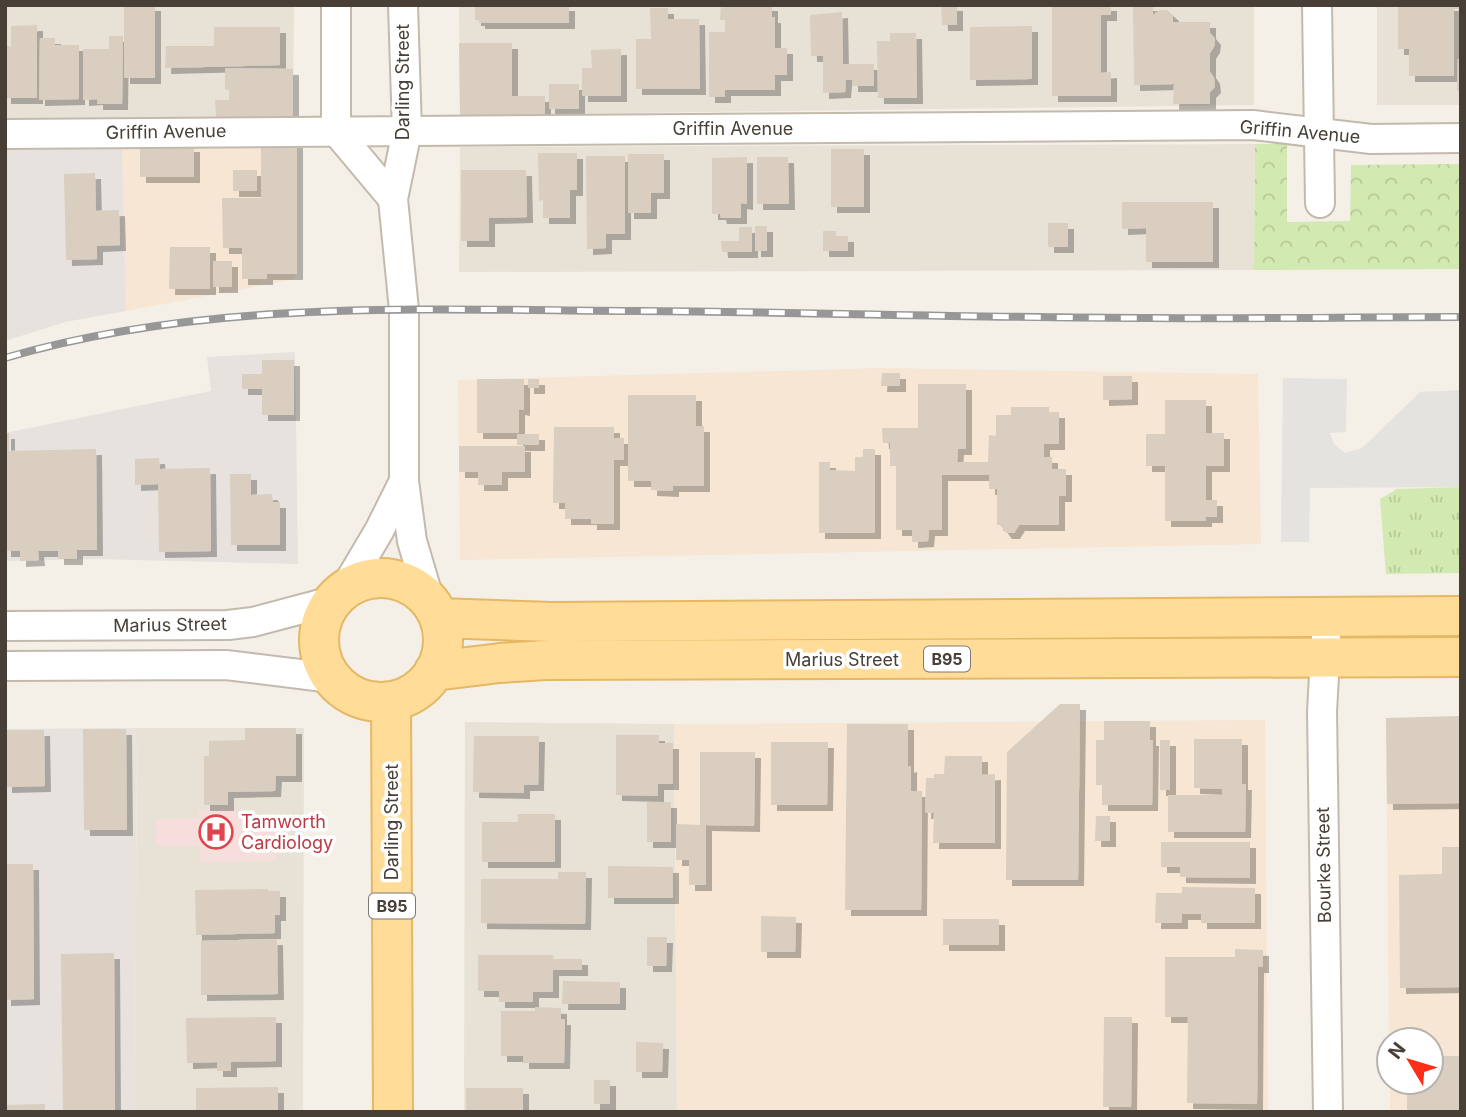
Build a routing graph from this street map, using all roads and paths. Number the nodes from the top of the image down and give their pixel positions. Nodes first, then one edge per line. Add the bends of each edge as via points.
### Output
1 (336, 5) edge
2 (403, 5) edge
3 (1317, 5) edge
4 (336, 131) junction
5 (407, 131) junction
6 (1318, 132) junction
7 (5, 134) edge
8 (1461, 138) edge
9 (393, 199) junction
10 (1320, 203) dead end
11 (404, 481) junction
12 (338, 595) junction
13 (434, 610) junction
14 (1461, 616) edge
15 (1327, 618) junction
16 (5, 626) edge
17 (1461, 657) edge
18 (1325, 658) junction
19 (5, 666) edge
20 (434, 671) junction
21 (332, 678) junction
22 (391, 701) junction
23 (393, 1112) edge
24 (1328, 1112) edge

1 - 4 street
2 - 5 street, Darling Street
3 - 6 street
4 - 5 street, Griffin Avenue
4 - 7 street, Griffin Avenue
4 - 9 street
5 - 6 street, Griffin Avenue via 1253,125
5 - 9 street, Darling Street
6 - 8 street, Griffin Avenue via 1371,139
6 - 10 street
9 - 11 street, Darling Street via 404,310
11 - 12 street, Darling Street
11 - 13 street, Darling Street via 412,541
12 - 13 main road via 359,581 389,578 417,589
12 - 16 street, Marius Street via 253,622 228,625
12 - 21 main road via 323,616 319,632 323,664
13 - 15 main road via 551,622
13 - 20 main road via 442,636
14 - 15 main road
15 - 18 street, Bourke Street
17 - 18 main road, Marius Street / B95
18 - 20 main road, Marius Street / B95 via 546,660
18 - 24 street, Bourke Street
19 - 21 street via 226,665
20 - 22 main road via 408,695
21 - 22 main road via 358,698
22 - 23 main road, Darling Street / B95

